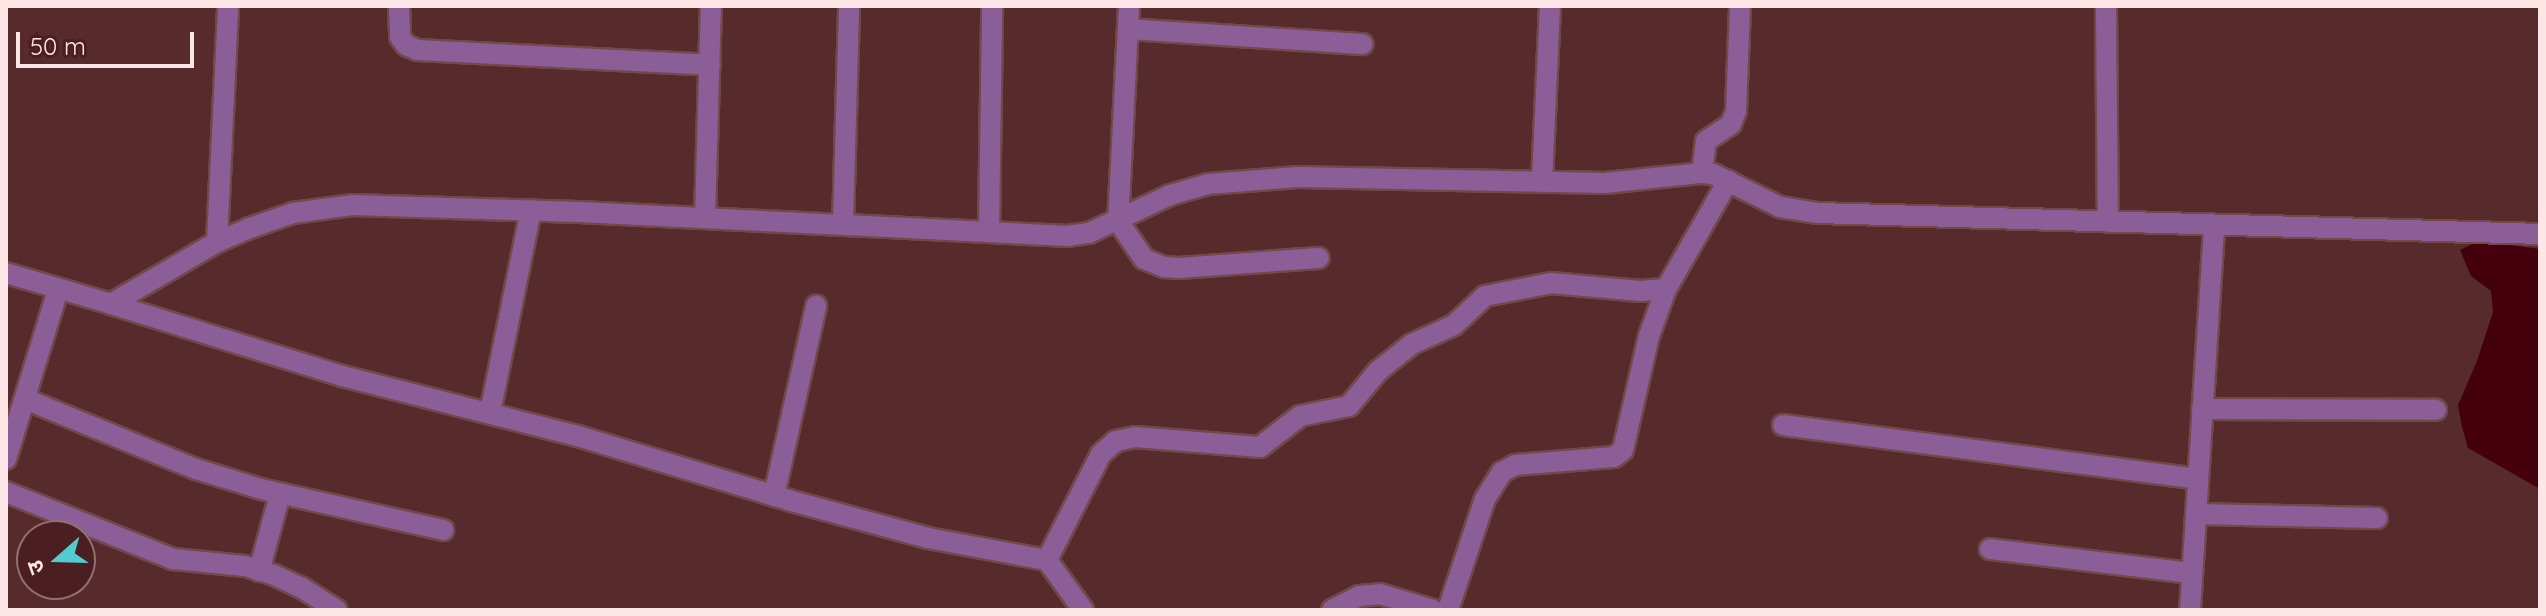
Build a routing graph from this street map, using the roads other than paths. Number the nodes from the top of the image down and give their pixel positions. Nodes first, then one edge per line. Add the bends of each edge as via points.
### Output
1 (228, 6) edge
2 (399, 6) edge
3 (711, 6) edge
4 (849, 6) edge
5 (992, 6) edge
6 (1129, 6) edge
7 (1550, 6) edge
8 (1740, 6) edge
9 (2106, 6) edge
10 (1128, 29) junction
11 (1363, 44) dead end
12 (710, 65) junction
13 (1702, 173) junction
14 (1728, 181) junction
15 (1542, 182) junction
16 (531, 210) junction
17 (705, 218) junction
18 (1118, 221) junction
19 (2108, 222) junction
20 (843, 225) junction
21 (2214, 225) junction
22 (989, 232) junction
23 (2540, 234) edge
24 (217, 242) junction
25 (1319, 258) dead end
26 (6, 273) edge
27 (1666, 289) junction
28 (58, 290) junction
29 (111, 304) junction
30 (816, 306) dead end
31 (25, 399) junction
32 (2202, 409) junction
33 (2436, 410) dead end
34 (490, 413) junction
35 (1783, 425) dead end
36 (6, 459) edge
37 (2198, 479) junction
38 (6, 492) edge
39 (280, 494) junction
40 (774, 496) junction
41 (2196, 514) junction
42 (2377, 518) dead end
43 (443, 530) dead end
44 (1990, 549) dead end
45 (1047, 560) junction
46 (259, 571) junction
47 (2192, 573) junction
48 (337, 610) edge
49 (1083, 610) edge
50 (1332, 610) edge
51 (1433, 610) edge
52 (1448, 610) edge
53 (2190, 610) edge

1 - 24 street
2 - 12 street via 400,37 417,50
3 - 12 street
4 - 20 street
5 - 22 street
6 - 10 street
7 - 15 street
8 - 13 street via 1736,111 1731,124 1706,141
9 - 19 street
10 - 11 street
10 - 18 street
12 - 17 street
13 - 14 street
13 - 15 street via 1605,183
14 - 19 street via 1780,207 1817,213
14 - 27 street
15 - 18 street via 1298,177 1208,184 1170,195
16 - 17 street
16 - 24 street via 353,205 293,213
16 - 34 street
17 - 20 street
18 - 22 street via 1067,236
18 - 25 street via 1144,259 1164,267
19 - 21 street
20 - 22 street
21 - 23 street
21 - 32 street
24 - 29 street
26 - 28 street
27 - 45 street via 1551,283 1485,296 1454,325 1412,344 1378,371 1349,406 1300,416 1260,447 1135,437 1116,441 1101,454
27 - 52 street via 1649,336 1623,450 1614,457 1515,465 1502,472 1485,499
28 - 29 street
28 - 31 street
29 - 34 street via 342,376
30 - 40 street
31 - 36 street
31 - 39 street via 196,469
32 - 33 street
32 - 37 street
34 - 40 street
35 - 37 street
37 - 41 street
38 - 46 street via 173,559
39 - 43 street
39 - 46 street
40 - 45 street via 928,538
41 - 42 street
41 - 47 street
44 - 47 street
45 - 49 street
46 - 48 street via 302,588
47 - 53 street
50 - 51 street via 1359,596 1380,594

